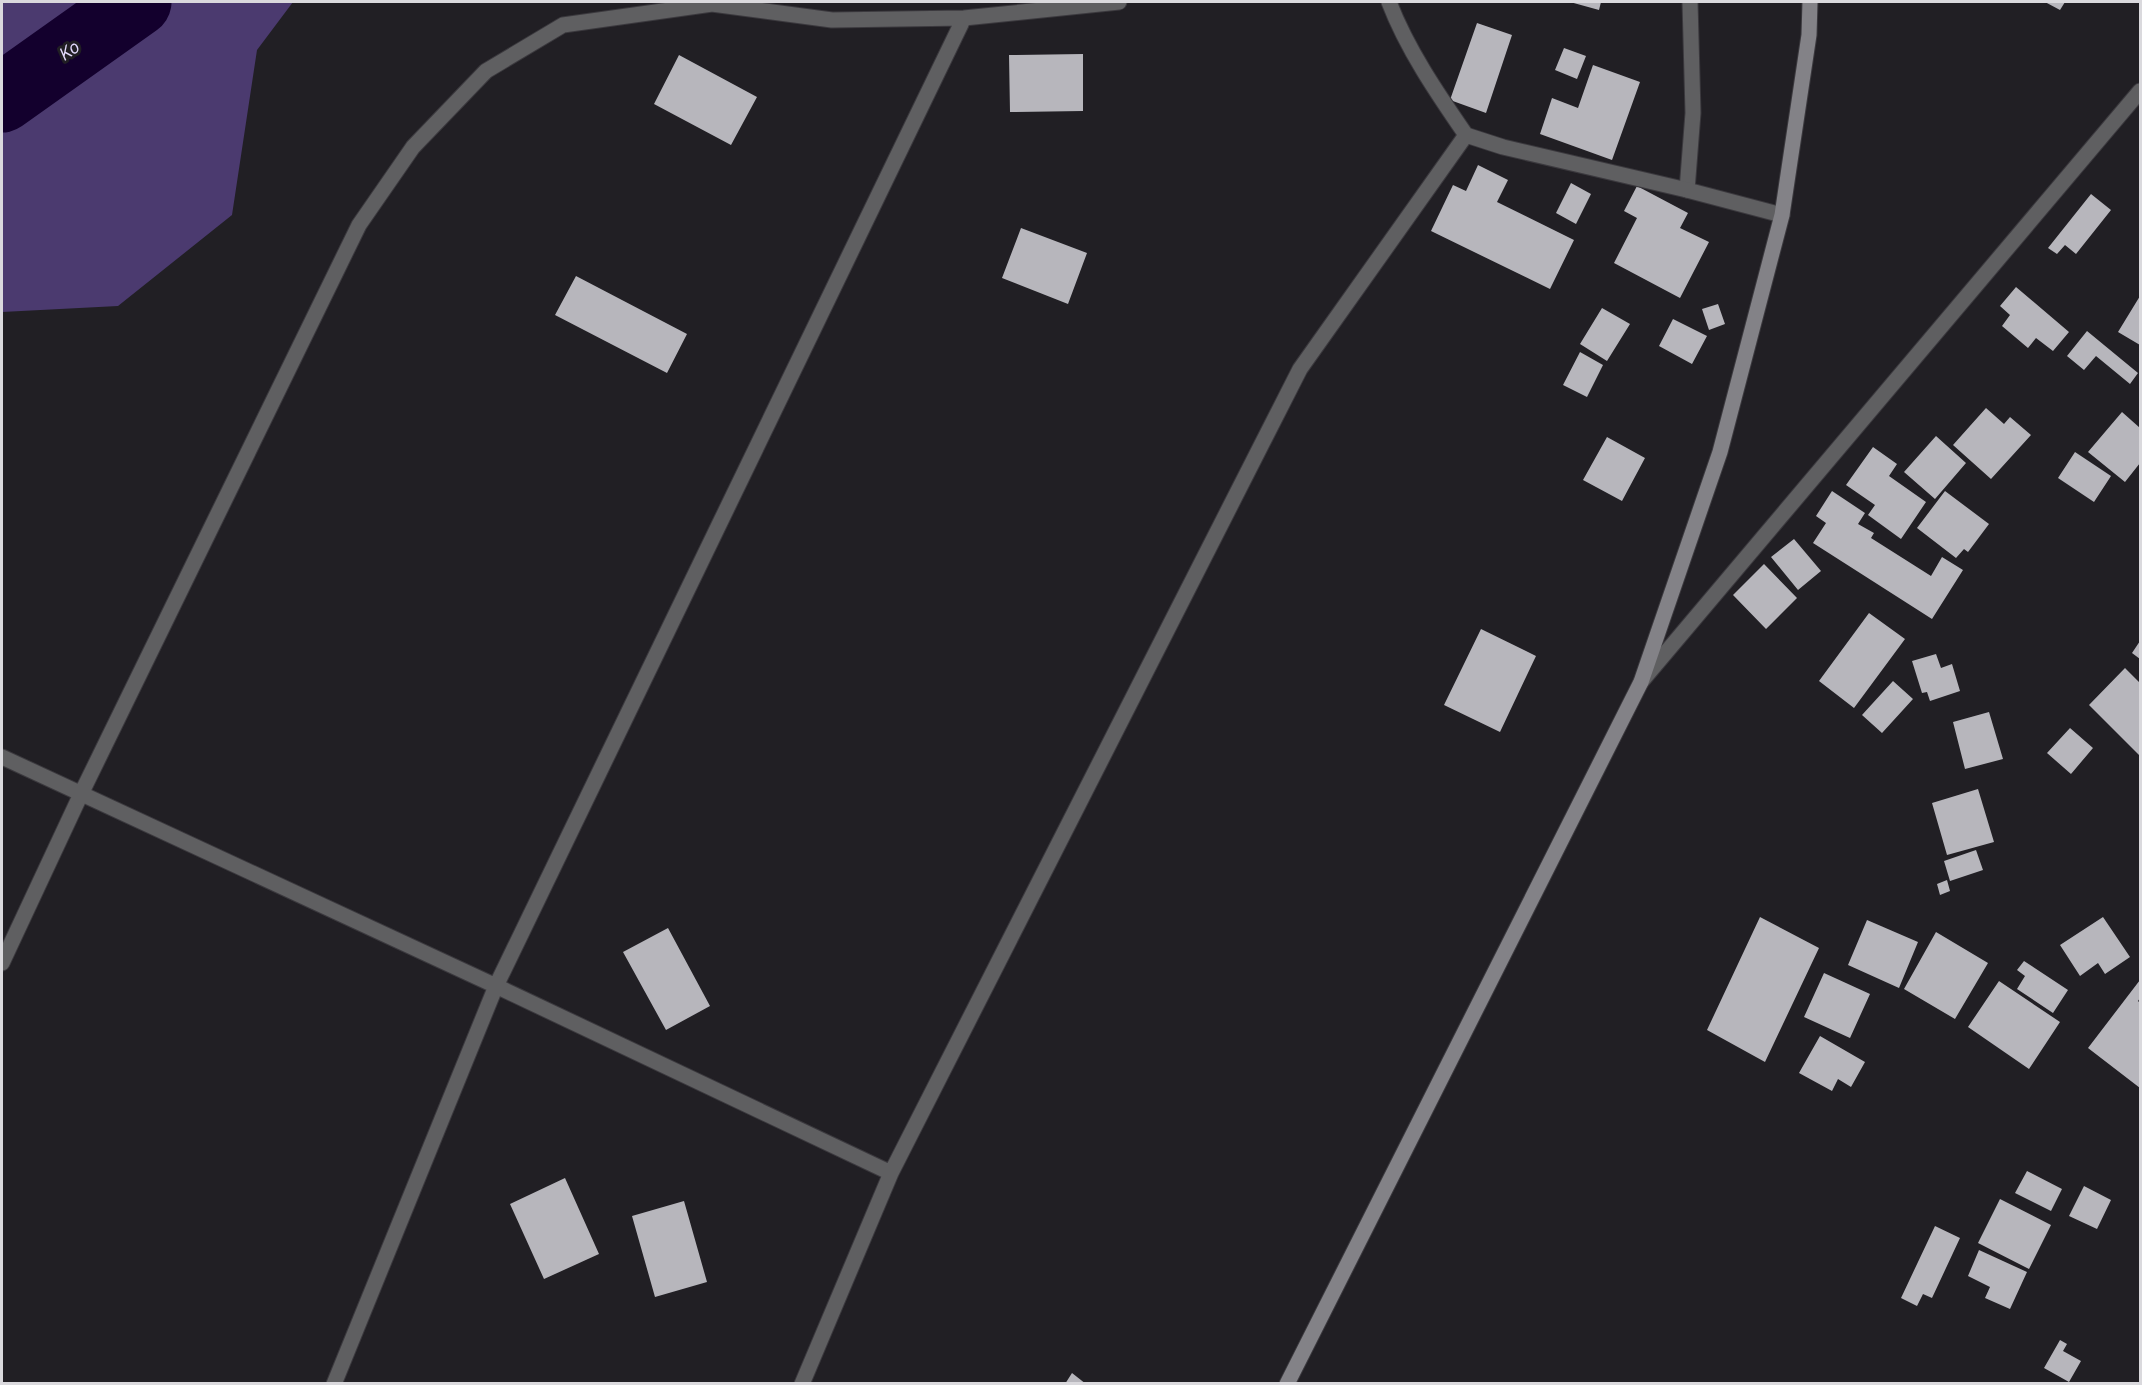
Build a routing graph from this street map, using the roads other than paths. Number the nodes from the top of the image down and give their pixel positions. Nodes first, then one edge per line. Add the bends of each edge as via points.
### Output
1 (1119, 2) edge
2 (1389, 2) edge
3 (1690, 2) edge
4 (1810, 2) edge
5 (964, 18) junction
6 (2140, 91) edge
7 (1466, 135) junction
8 (1687, 190) junction
9 (1782, 215) junction
10 (1641, 682) junction
11 (2, 757) edge
12 (81, 794) junction
13 (2, 963) edge
14 (496, 986) junction
15 (891, 1173) junction
16 (334, 1383) edge
17 (802, 1383) edge
18 (1287, 1383) edge

1 - 5 street
2 - 7 street via 1397,23
3 - 8 street via 1693,113
4 - 9 main road via 1809,35
5 - 12 street via 832,20 712,3 563,25 486,72 413,147 359,225
5 - 14 street
6 - 10 street
7 - 8 street
7 - 15 street via 1300,369
8 - 9 street
9 - 10 main road via 1720,452
10 - 18 main road
11 - 12 street
12 - 13 street
12 - 14 street
14 - 15 street
14 - 16 street
15 - 17 street

